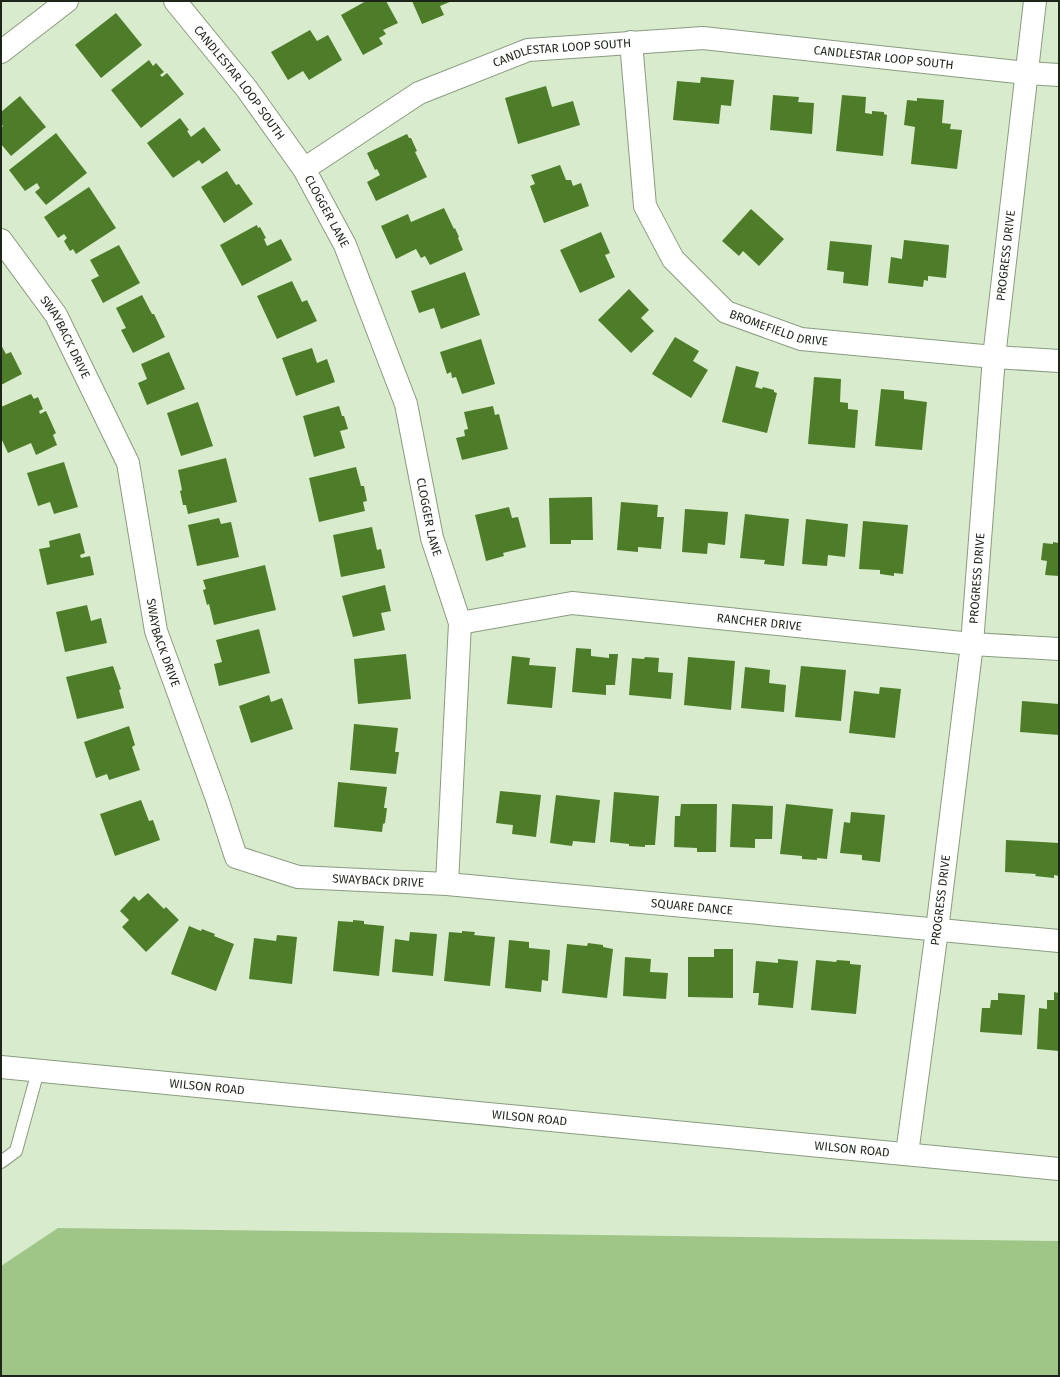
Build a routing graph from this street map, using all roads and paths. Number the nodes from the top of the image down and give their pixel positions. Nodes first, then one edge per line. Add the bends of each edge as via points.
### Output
1 (67, 1) edge
2 (175, 1) edge
3 (1035, 1) edge
4 (631, 42) junction
5 (1, 52) edge
6 (1026, 73) junction
7 (1059, 75) edge
8 (304, 169) junction
9 (1, 240) edge
10 (994, 357) junction
11 (1059, 361) edge
12 (460, 623) junction
13 (972, 644) junction
14 (1059, 649) edge
15 (447, 884) junction
16 (937, 930) junction
17 (1059, 941) edge
18 (1, 1067) edge
19 (38, 1071) junction
20 (907, 1154) junction
21 (1, 1162) edge
22 (1059, 1169) edge

1 - 5 street
2 - 8 street, CANDLESTAR LOOP SOUTH via 246,88
3 - 6 street, PROGRESS DRIVE
4 - 6 street, CANDLESTAR LOOP SOUTH via 703,38
4 - 8 street, CANDLESTAR LOOP SOUTH via 528,50 420,93
4 - 10 street, BROMEFIELD DRIVE via 644,206 673,259 726,312 802,339
6 - 7 street, CANDLESTAR LOOP SOUTH
6 - 10 street, PROGRESS DRIVE
8 - 12 street, CLOGGER LANE via 345,245 406,404 432,538
9 - 15 street, SWAYBACK DRIVE via 56,315 128,463 156,631 236,857 298,877
10 - 11 street, BROMEFIELD DRIVE
10 - 13 street, PROGRESS DRIVE
12 - 13 street, RANCHER DRIVE via 572,603
12 - 15 street, CLOGGER LANE
13 - 14 street, RANCHER DRIVE
13 - 16 street, PROGRESS DRIVE
15 - 16 street, SQUARE DANCE
16 - 17 street, SQUARE DANCE
16 - 20 street, PROGRESS DRIVE
18 - 19 street, WILSON ROAD
19 - 20 street, WILSON ROAD
19 - 21 lane via 16,1151
20 - 22 street, WILSON ROAD

